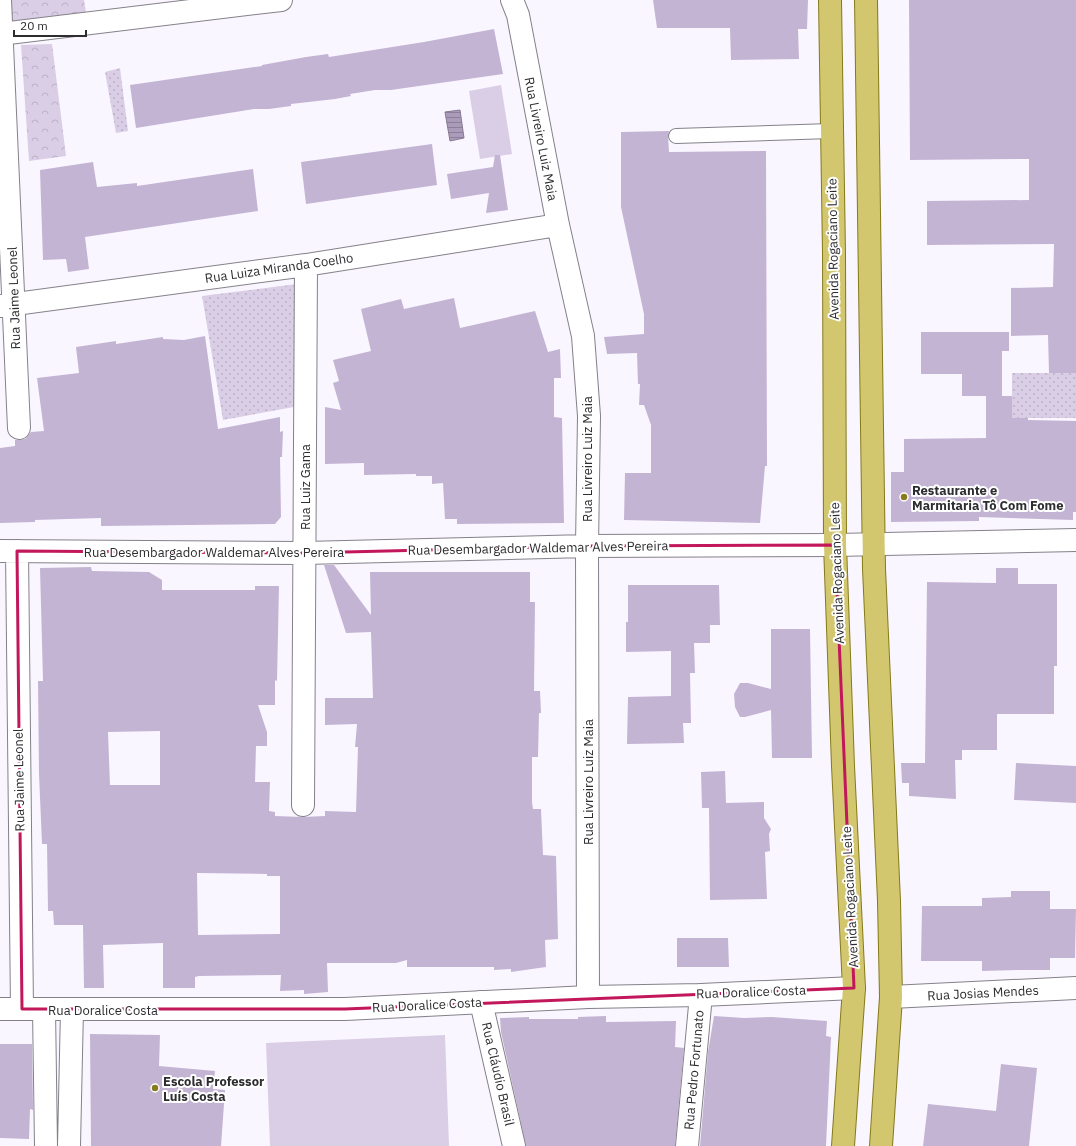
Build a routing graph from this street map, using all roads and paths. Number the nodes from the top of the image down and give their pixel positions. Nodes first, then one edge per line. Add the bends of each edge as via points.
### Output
1 (0, 0) edge
2 (280, 0) edge
3 (512, 0) edge
4 (830, 0) edge
5 (866, 0) edge
6 (1, 34) edge
7 (832, 131) junction
8 (676, 136) dead end
9 (558, 225) junction
10 (306, 265) junction
11 (7, 306) edge
12 (19, 428) dead end
13 (1076, 540) edge
14 (873, 544) junction
15 (835, 545) junction
16 (587, 546) junction
17 (8, 551) edge
18 (304, 553) junction
19 (302, 804) dead end
20 (854, 988) junction
21 (1076, 988) edge
22 (702, 995) junction
23 (588, 997) junction
24 (891, 997) junction
25 (481, 1002) junction
26 (0, 1009) edge
27 (22, 1009) junction
28 (44, 1009) junction
29 (72, 1009) junction
30 (46, 1146) edge
31 (70, 1146) edge
32 (514, 1146) edge
33 (687, 1146) edge
34 (843, 1146) edge
35 (881, 1146) edge

1 - 6 street, Rua Jaime Leonel
2 - 6 street
3 - 9 street, Rua Livreiro Luiz Maia via 518,15
4 - 7 main road, Avenida Rogaciano Leite
5 - 14 main road
6 - 11 street, Rua Jaime Leonel
7 - 8 lane
7 - 15 main road, Avenida Rogaciano Leite
9 - 10 street, Rua Luiza Miranda Coelho
9 - 16 street, Rua Livreiro Luiz Maia via 583,336 589,416
10 - 11 street, Rua Luiza Miranda Coelho
10 - 18 street, Rua Luiz Gama
11 - 12 street, Rua Jaime Leonel
13 - 14 street, Rua Desembargador Waldemar Alves Pereira
14 - 15 street, Rua Desembargador Waldemar Alves Pereira
14 - 24 main road
15 - 16 street, Rua Desembargador Waldemar Alves Pereira
15 - 20 main road, Avenida Rogaciano Leite
16 - 18 street, Rua Desembargador Waldemar Alves Pereira
16 - 23 street, Rua Livreiro Luiz Maia
17 - 18 street, Rua Desembargador Waldemar Alves Pereira
17 - 27 street, Rua Jaime Leonel
18 - 19 street, Rua Luiz Gama
20 - 22 street, Rua Doralice Costa
20 - 34 main road, Avenida Rogaciano Leite
21 - 24 street, Rua Josias Mendes
22 - 23 street, Rua Doralice Costa
22 - 33 street, Rua Pedro Fortunato
23 - 25 street, Rua Doralice Costa
24 - 35 main road
25 - 29 street, Rua Doralice Costa via 345,1009
25 - 32 street, Rua Cláudio Brasil
26 - 27 street, Rua Doralice Costa
27 - 28 street, Rua Doralice Costa
28 - 29 street, Rua Doralice Costa
28 - 30 street
29 - 31 street

